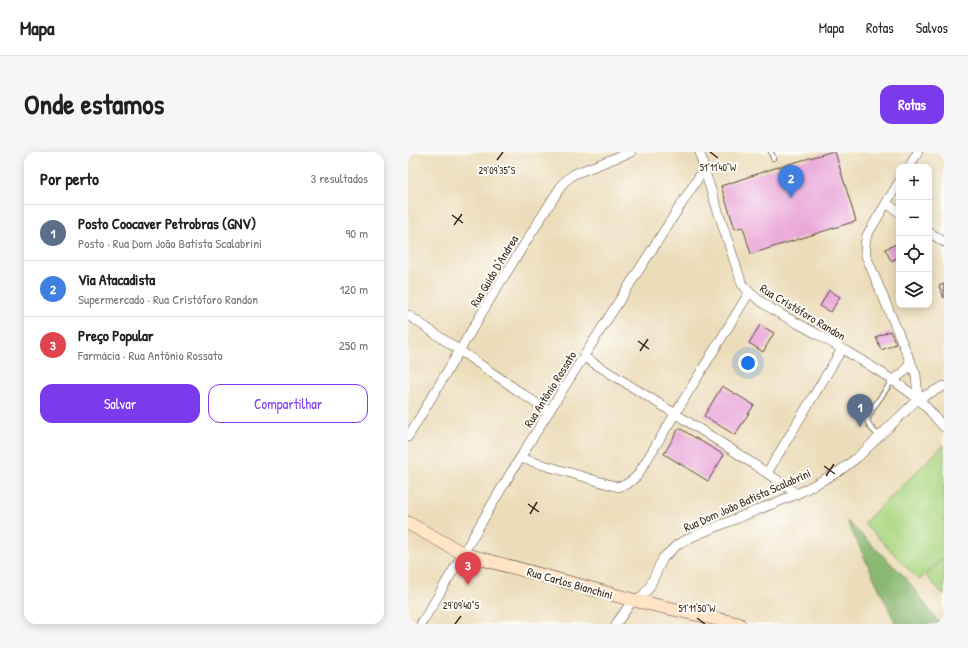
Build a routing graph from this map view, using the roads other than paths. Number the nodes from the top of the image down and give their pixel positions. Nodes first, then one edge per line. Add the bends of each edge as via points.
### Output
1 (631, 152) edge
2 (700, 152) edge
3 (771, 152) edge
4 (918, 152) edge
5 (773, 158) dead end
6 (911, 164) edge
7 (704, 168) junction
8 (896, 187) edge
9 (886, 203) junction
10 (896, 210) edge
11 (932, 234) edge
12 (944, 242) edge
13 (749, 293) junction
14 (408, 315) edge
15 (842, 349) junction
16 (460, 351) junction
17 (584, 357) junction
18 (911, 361) junction
19 (892, 381) junction
20 (944, 386) edge
21 (918, 399) junction
22 (549, 412) junction
23 (675, 414) junction
24 (944, 428) edge
25 (879, 436) junction
26 (408, 437) edge
27 (520, 458) junction
28 (768, 473) junction
29 (798, 494) junction
30 (408, 523) edge
31 (464, 554) junction
32 (633, 600) junction
33 (423, 623) edge
34 (616, 624) edge
35 (739, 624) edge

1 - 16 street, Rua Guido D'Andrea via 574,174 563,183
2 - 7 street, Rua Cristóforo Randon
3 - 5 lane
4 - 6 street
7 - 13 street, Rua Cristóforo Randon via 742,284
7 - 17 street, Rua Antônio Rossato
8 - 9 street
9 - 10 street
9 - 18 street via 867,235 866,256
11 - 12 street
13 - 15 street, Rua Cristóforo Randon
13 - 23 street
14 - 16 street
15 - 19 street, Rua Cristóforo Randon
15 - 28 street
16 - 22 street
16 - 26 street, Rua Guido D'Andrea
17 - 22 street, Rua Antônio Rossato
17 - 23 street
18 - 19 street via 904,372
18 - 21 street via 916,375
19 - 21 street, Rua Cristóforo Randon
19 - 25 lane via 867,420
20 - 21 street, Rua Dom João Batista Scalabrini
21 - 24 street, Rua Cristóforo Randon
21 - 25 street, Rua Dom João Batista Scalabrini
22 - 27 street, Rua Antônio Rossato
23 - 27 street via 637,476 618,487
23 - 28 street
25 - 29 street, Rua Dom João Batista Scalabrini via 838,472
27 - 31 street, Rua Antônio Rossato
28 - 29 street
29 - 32 street, Rua Dom João Batista Scalabrini via 678,544 663,558 649,588 642,596
30 - 31 main road, Rua Carlos Bianchini
31 - 32 main road, Rua Carlos Bianchini
31 - 33 street, Rua Antônio Rossato
32 - 34 street, Rua Dom João Batista Scalabrini
32 - 35 main road, Rua Carlos Bianchini

